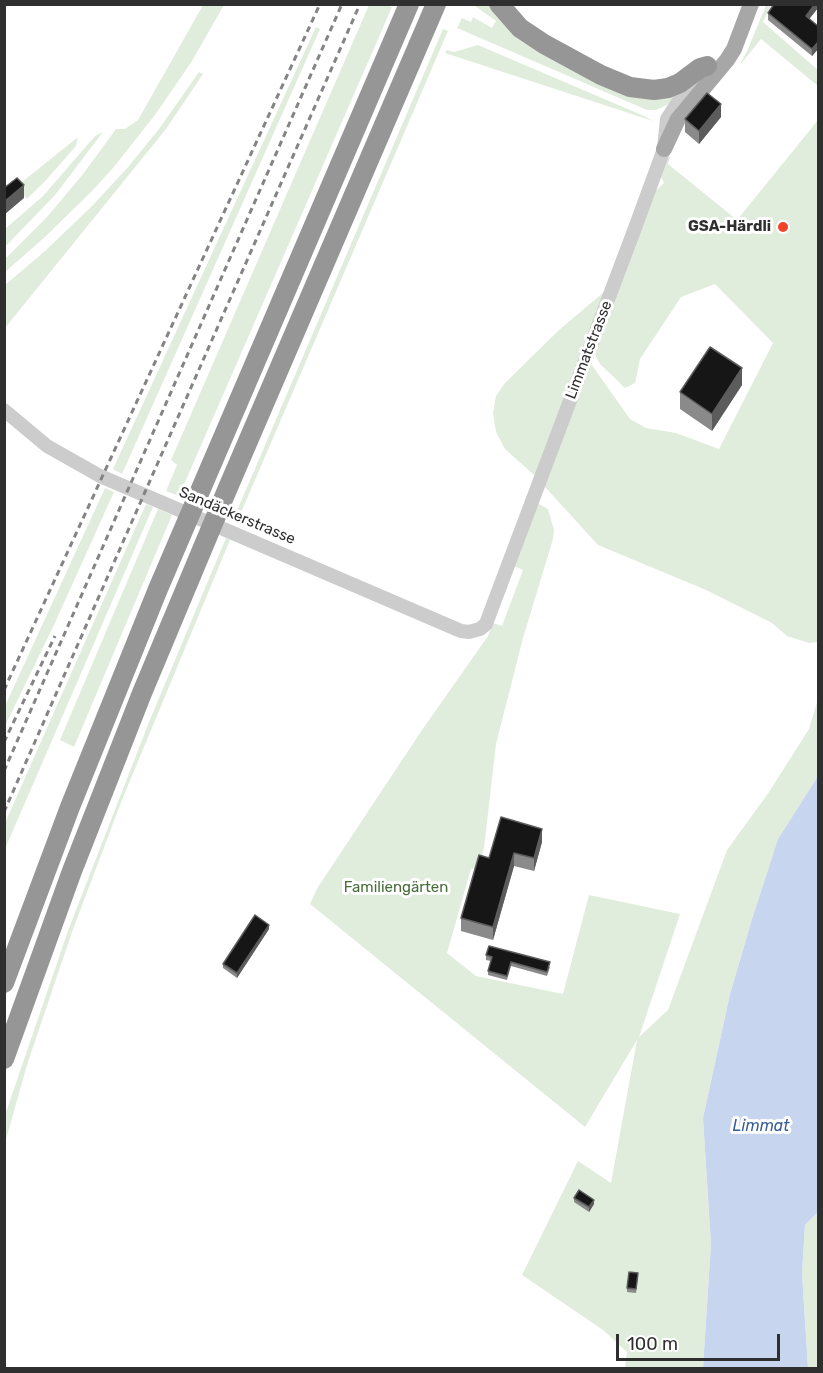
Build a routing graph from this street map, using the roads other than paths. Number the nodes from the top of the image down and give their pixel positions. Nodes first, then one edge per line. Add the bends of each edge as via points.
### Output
1 (409, 4) edge
2 (436, 4) edge
3 (499, 4) edge
4 (751, 4) edge
5 (740, 32) junction
6 (707, 66) junction
7 (664, 149) junction
8 (4, 410) edge
9 (469, 632) joint
10 (4, 983) edge
11 (4, 1059) edge

1 - 10 highway via 145,622
2 - 11 highway via 142,693 67,882
3 - 6 highway via 520,28 538,40 630,87 668,88
4 - 5 main road
5 - 6 main road
5 - 7 main road via 727,60 681,116
6 - 7 street, Limmatstrasse via 672,110 666,123
7 - 9 street, Limmatstrasse via 486,624
8 - 9 street, Sandäckerstrasse via 42,442 100,476 461,632

